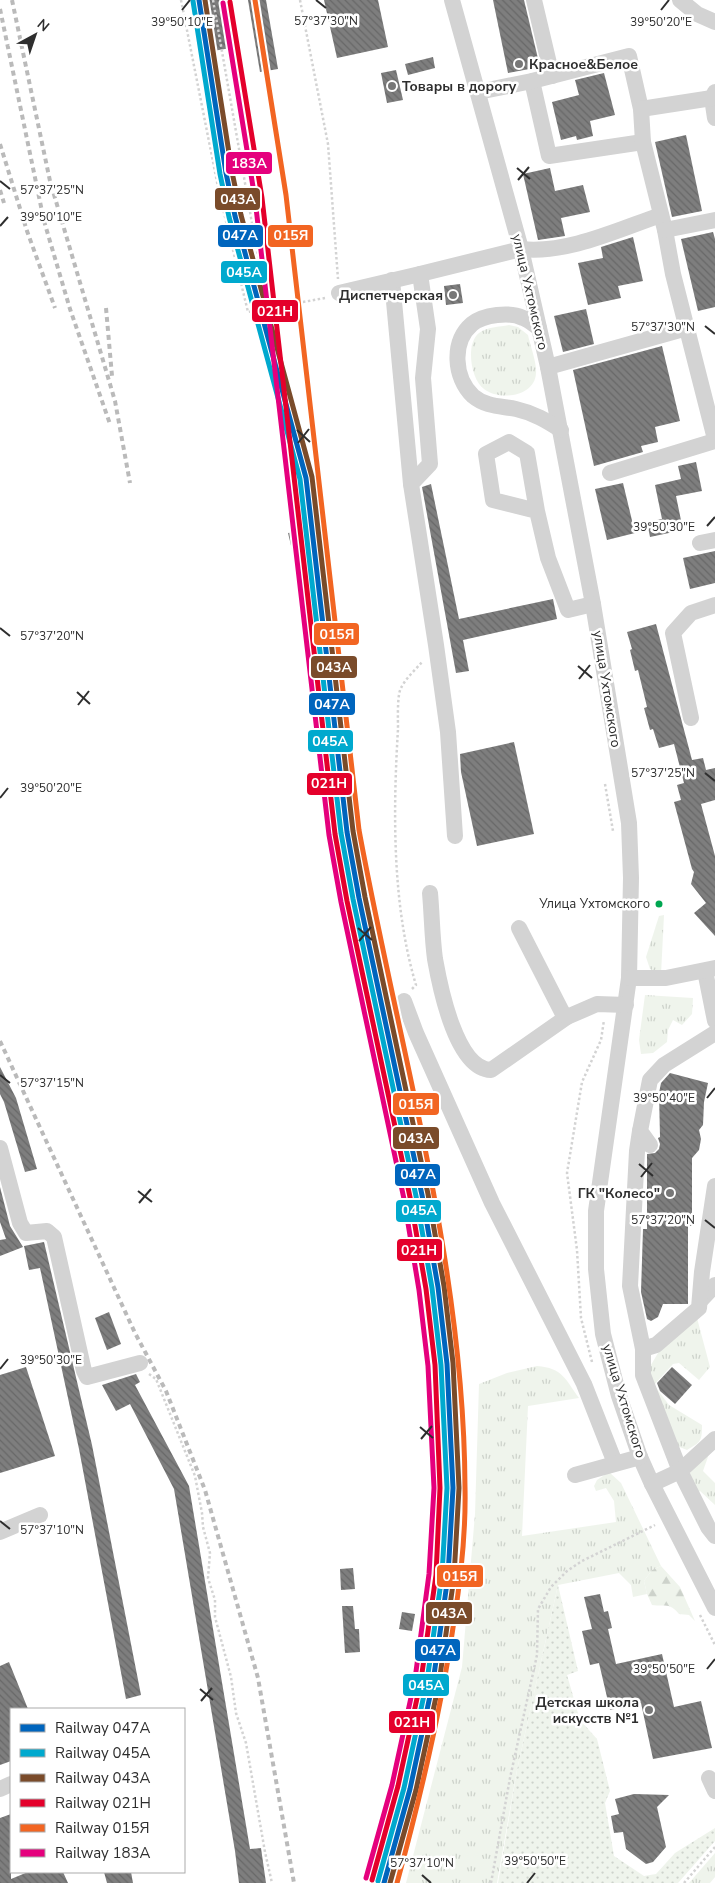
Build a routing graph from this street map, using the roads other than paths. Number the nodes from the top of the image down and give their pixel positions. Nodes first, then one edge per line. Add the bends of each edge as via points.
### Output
1 (452, 0) edge
2 (534, 0) edge
3 (680, 0) edge
4 (715, 22) edge
5 (552, 76) junction
6 (532, 81) junction
7 (478, 92) junction
8 (714, 95) edge
9 (641, 109) junction
10 (715, 118) edge
11 (643, 142) junction
12 (715, 220) edge
13 (663, 223) junction
14 (521, 249) junction
15 (420, 274) junction
16 (392, 280) junction
17 (339, 293) road end
18 (539, 328) junction
19 (687, 328) junction
20 (548, 367) junction
21 (709, 390) edge
22 (561, 430) junction
23 (715, 440) edge
24 (610, 473) dead end
25 (411, 484) junction
26 (537, 511) dead end
27 (593, 604) junction
28 (715, 605) edge
29 (691, 718) dead end
30 (455, 836) dead end
31 (430, 893) dead end
32 (520, 928) dead end
33 (710, 970) edge
34 (629, 978) junction
35 (404, 1001) road end
36 (626, 1005) junction
37 (567, 1017) junction
38 (715, 1021) edge
39 (715, 1033) edge
40 (640, 1131) junction
41 (650, 1144) dead end
42 (0, 1148) edge
43 (715, 1186) edge
44 (715, 1285) edge
45 (700, 1301) junction
46 (643, 1350) junction
47 (140, 1363) road end
48 (715, 1439) edge
49 (640, 1457) junction
50 (615, 1463) junction
51 (680, 1471) junction
52 (575, 1475) dead end
53 (652, 1484) junction
54 (40, 1514) dead end
55 (0, 1532) edge
56 (715, 1536) edge
57 (715, 1608) edge

1 - 7 street, улица Ухтомского
2 - 5 street
3 - 4 street via 697,14
5 - 6 street
5 - 9 street via 629,56
6 - 7 street
6 - 11 street via 549,156
7 - 14 street, улица Ухтомского
8 - 9 street
8 - 10 street
9 - 11 street
11 - 13 street
12 - 13 street
13 - 14 street via 578,243
13 - 19 street
14 - 15 street
14 - 18 street, улица Ухтомского
15 - 16 street
15 - 25 street via 428,330 423,378 430,464
16 - 17 street
16 - 25 street
18 - 20 street, улица Ухтомского
18 - 22 street via 523,318 506,314 489,316 472,324 459,341 456,359 462,382 474,397 492,406 541,417
19 - 20 street
19 - 21 street
20 - 22 street, улица Ухтомского
21 - 23 street
22 - 27 street, улица Ухтомского
23 - 24 street
25 - 30 street via 448,732
26 - 27 street via 548,558 568,610
27 - 34 street, улица Ухтомского via 629,823
28 - 29 street via 691,612 673,633
31 - 37 street via 435,957 444,1002 459,1041 474,1063 483,1070 491,1070
32 - 37 street
33 - 34 street via 666,978
33 - 38 street
34 - 36 street, улица Ухтомского
35 - 50 street via 492,1203 584,1384
36 - 37 street via 597,1004
36 - 49 street, улица Ухтомского via 599,1180 596,1269 603,1334 619,1396
39 - 40 street via 664,1066 650,1080
40 - 41 street
40 - 46 street via 630,1286
42 - 47 street via 20,1223 26,1233 47,1231 54,1237 87,1377
43 - 45 street
44 - 45 street
45 - 46 street via 699,1308 656,1345
46 - 51 street via 643,1375
48 - 51 street
49 - 50 street
49 - 53 street, улица Ухтомского
50 - 52 street
51 - 53 street
51 - 56 street
53 - 57 street, улица Ухтомского
54 - 55 street

